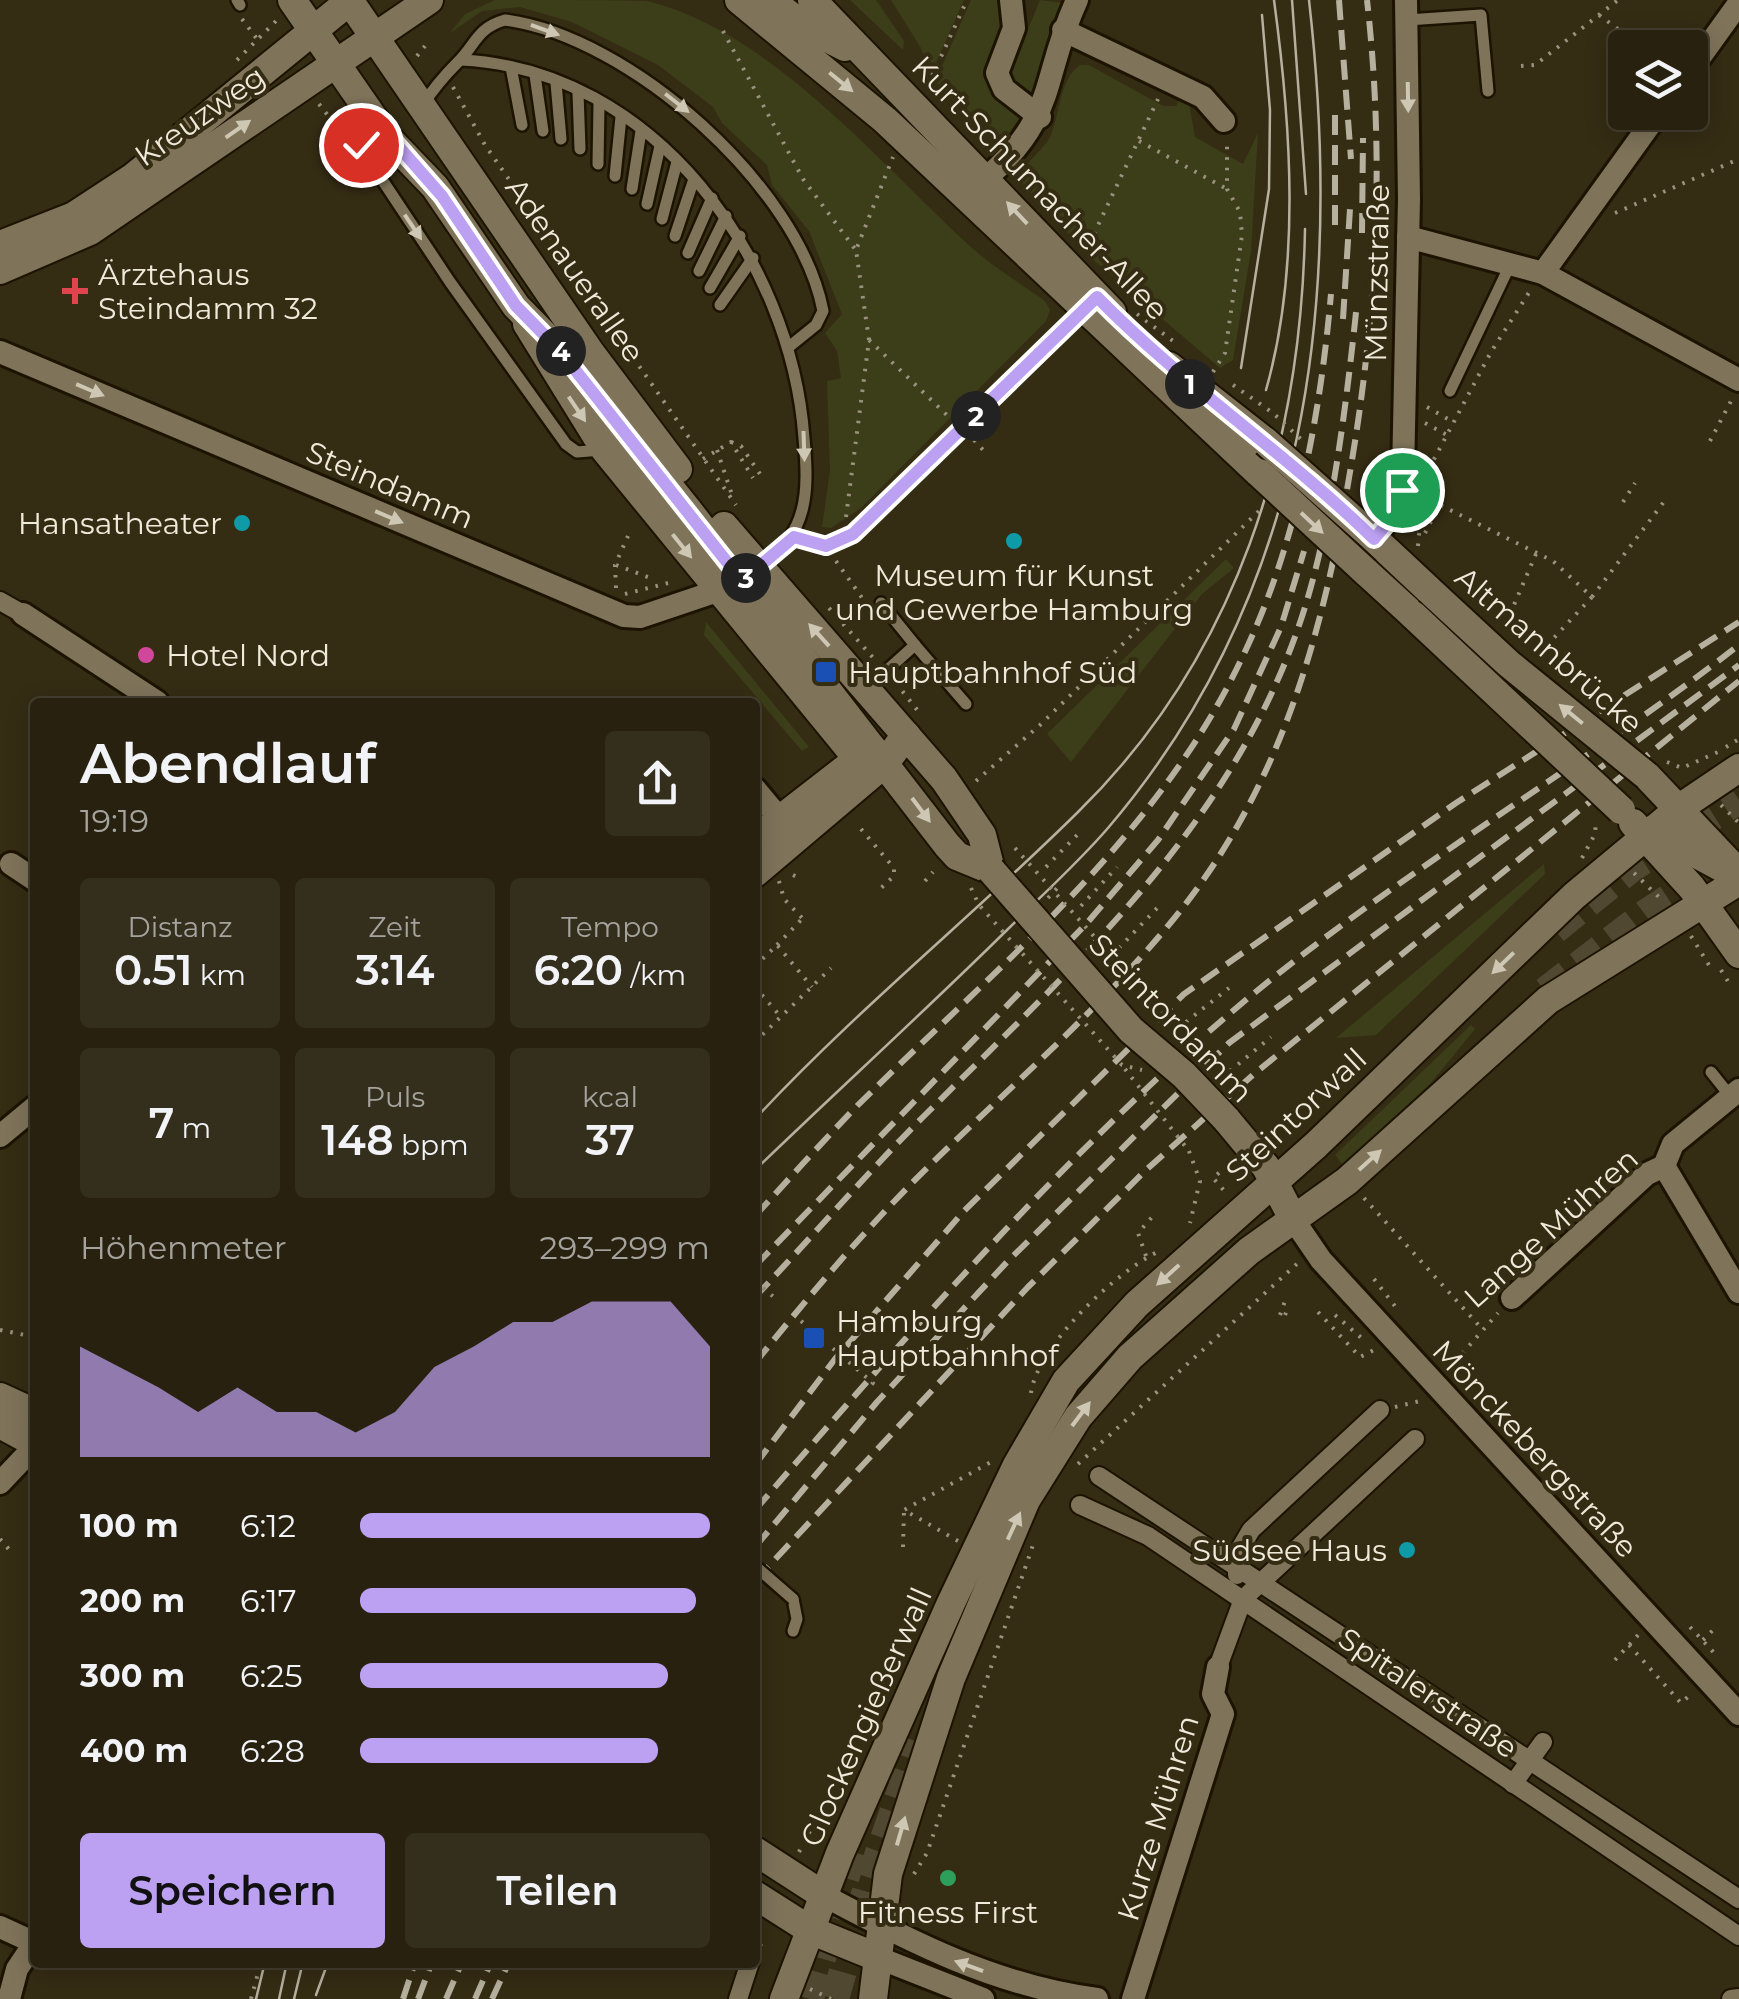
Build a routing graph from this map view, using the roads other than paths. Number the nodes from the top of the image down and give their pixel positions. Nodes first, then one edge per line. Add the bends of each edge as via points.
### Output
1 (350, 0) edge
2 (429, 0) edge
3 (719, 0) edge
4 (739, 0) edge
5 (812, 0) edge
6 (1011, 0) edge
7 (1077, 0) edge
8 (293, 2) edge
9 (1739, 2) edge
10 (1406, 10) edge
11 (767, 11) edge
12 (312, 30) junction
13 (1063, 30) junction
14 (374, 37) junction
15 (1708, 46) edge
16 (860, 55) junction
17 (461, 60) junction
18 (335, 63) junction
19 (510, 67) junction
20 (535, 74) junction
21 (556, 83) junction
22 (1488, 91) dead end
23 (578, 93) junction
24 (599, 104) junction
25 (422, 106) junction
26 (370, 114) junction
27 (621, 117) junction
28 (1040, 117) junction
29 (1224, 121) road end
30 (522, 125) dead end
31 (1645, 130) edge
32 (543, 131) dead end
33 (642, 131) junction
34 (561, 140) dead end
35 (660, 146) junction
36 (580, 149) dead end
37 (677, 162) junction
38 (598, 164) dead end
39 (615, 176) dead end
40 (694, 179) junction
41 (985, 179) junction
42 (632, 189) dead end
43 (712, 198) junction
44 (647, 204) dead end
45 (726, 216) junction
46 (662, 219) dead end
47 (675, 236) dead end
48 (740, 236) junction
49 (1408, 237) junction
50 (0, 246) edge
51 (688, 253) dead end
52 (753, 258) junction
53 (1511, 262) junction
54 (0, 270) edge
55 (700, 270) dead end
56 (1543, 272) junction
57 (710, 288) dead end
58 (1091, 304) junction
59 (720, 305) dead end
60 (516, 306) junction
61 (790, 346) junction
62 (0, 352) edge
63 (1739, 383) edge
64 (1450, 391) dead end
65 (1266, 442) joint
66 (605, 450) junction
67 (1370, 535) junction
68 (794, 537) junction
69 (740, 581) junction
70 (0, 601) edge
71 (881, 603) dead end
72 (22, 614) joint
73 (915, 645) junction
74 (876, 680) junction
75 (151, 698) edge
76 (966, 704) dead end
77 (916, 728) junction
78 (871, 756) junction
79 (1739, 768) edge
80 (760, 794) edge
81 (1681, 807) junction
82 (780, 819) junction
83 (760, 835) edge
84 (1631, 844) junction
85 (5, 861) edge
86 (765, 871) edge
87 (30, 877) edge
88 (981, 879) junction
89 (1710, 881) edge
90 (1739, 954) edge
91 (1712, 1072) dead end
92 (1736, 1099) edge
93 (30, 1111) edge
94 (0, 1136) edge
95 (1664, 1166) junction
96 (1274, 1181) junction
97 (1293, 1219) junction
98 (1739, 1292) edge
99 (1512, 1298) road end
100 (0, 1397) edge
101 (30, 1410) edge
102 (1380, 1410) road end
103 (0, 1424) edge
104 (1415, 1439) dead end
105 (30, 1442) edge
106 (30, 1450) edge
107 (1018, 1466) junction
108 (1100, 1476) dead end
109 (0, 1483) edge
110 (1080, 1505) dead end
111 (1234, 1564) junction
112 (760, 1570) edge
113 (1263, 1583) junction
114 (1244, 1600) junction
115 (793, 1631) dead end
116 (1218, 1666) joint
117 (1739, 1714) edge
118 (1543, 1742) dead end
119 (1530, 1760) junction
120 (1513, 1784) junction
121 (760, 1854) edge
122 (824, 1895) junction
123 (760, 1897) edge
124 (1739, 1899) edge
125 (881, 1926) junction
126 (0, 1927) edge
127 (810, 1930) junction
128 (1739, 1936) edge
129 (30, 1940) edge
130 (30, 1949) edge
131 (878, 1958) junction
132 (748, 1968) edge
133 (795, 1993) edge
134 (1739, 1998) edge
135 (9, 1999) edge
136 (738, 1999) edge
137 (873, 1999) edge
138 (982, 1999) edge
139 (1096, 1999) edge
140 (1133, 1999) edge
141 (1730, 1999) edge

1 - 12 main road, Kreuzweg
1 - 14 main road, Adenauerallee
2 - 14 main road, Kreuzweg
3 - 11 main road
4 - 11 main road, Kurt-Schumacher-Allee
5 - 16 main road, Kurt-Schumacher-Allee
6 - 28 street via 1014,28 997,73 1004,89
7 - 13 street
8 - 12 main road, Adenauerallee
9 - 15 street
10 - 22 lane via 1480,15
10 -> 49 street, Münzstraße
11 - 16 main road, Kurt-Schumacher-Allee
11 -> 58 main road, Kurt-Schumacher-Allee
12 - 18 main road, Adenauerallee
12 - 50 main road, Kreuzweg via 95,203
13 - 28 street
13 - 29 street via 1203,97
14 - 18 main road, Kreuzweg
14 - 25 main road, Adenauerallee
16 - 41 main road, Kurt-Schumacher-Allee
17 - 19 lane
17 - 25 lane
17 -> 61 lane via 474,36 493,23 530,24 595,50 706,128 760,186 820,299 820,319
18 - 26 main road, Adenauerallee
54 -> 18 main road, Kreuzweg via 90,231
19 - 20 lane
19 - 30 lane
20 - 21 lane
20 - 32 lane
21 - 23 lane
21 - 34 lane
23 - 24 lane
23 - 36 lane
24 - 27 lane
24 - 38 lane
25 - 69 main road, Adenauerallee
26 - 60 main road, Adenauerallee via 442,196
26 -> 66 lane via 361,145 450,282 566,444 577,452
27 - 33 lane
27 - 39 lane
28 - 41 street via 1025,142
31 - 56 street
33 - 35 lane
33 - 42 lane
35 - 37 lane
35 - 44 lane
37 - 40 lane
37 - 46 lane
40 - 43 lane
40 - 47 lane
58 -> 41 main road, Kurt-Schumacher-Allee
43 - 45 lane
43 - 51 lane
45 - 48 lane
45 - 55 lane
48 - 52 lane
48 - 57 lane
49 - 53 street
49 - 67 street, Münzstraße via 1402,490 1395,514
52 - 59 lane
52 - 61 lane
53 - 56 street
53 - 64 lane
56 - 63 street
58 - 65 main road, Kurt-Schumacher-Allee
58 - 68 lane via 853,534 826,546
58 -> 84 main road, Kurt-Schumacher-Allee, bridge via 1259,473 1621,810
60 -> 66 main road, Adenauerallee
60 - 69 main road, Adenauerallee via 561,352
61 -> 68 lane via 805,448
62 -> 69 street, Steindamm via 610,612 640,617
65 - 67 main road, Altmannbrücke, bridge
66 -> 69 main road, Adenauerallee
81 -> 67 main road, Altmannbrücke, bridge via 1509,664
68 - 69 lane
74 -> 69 main road, Steintordamm
69 - 78 main road, Steintordamm
70 - 72 street
71 - 73 lane
72 - 75 street
73 - 74 lane
73 - 76 lane
74 - 77 main road, Steintordamm
77 - 78 main road
77 - 88 main road, Steintordamm via 982,835
78 - 82 main road
78 - 86 main road
78 -> 88 main road, Steintordamm
79 - 81 main road, Steintorwall
80 - 82 street
81 - 84 main road, Steintorwall
81 - 89 main road, Altmannbrücke via 1704,832
82 - 83 main road
84 - 89 main road
84 -> 96 main road, Steintorwall
85 - 87 street
88 - 96 main road, Steintordamm, bridge via 1184,1075
89 - 90 main road, Altmannbrücke
97 -> 89 main road via 1347,1180 1548,1000 1661,926
91 - 92 lane
92 - 95 street, Lange Mühren via 1674,1144
93 - 94 street
95 - 98 street
95 - 99 street, Lange Mühren via 1647,1174
96 - 97 main road, Steintordamm
96 -> 107 main road, Steintorwall via 1098,1343 1066,1381
107 -> 97 main road via 1078,1418 1130,1357
97 - 117 street, Mönckebergstraße via 1311,1260 1360,1302
100 - 101 main road
102 - 111 street via 1251,1530
103 - 105 main road
104 - 113 street
106 - 109 street
107 - 122 main road, Glockengießerwall
125 -> 107 main road, Glockengießerwall via 888,1874 950,1678 1001,1553
108 - 111 street, Spitalerstraße
110 - 114 street, Spitalerstraße via 1148,1536
111 - 113 street, Spitalerstraße
111 - 114 street
112 - 115 lane, bridge via 793,1600
113 - 114 street, Kurze Mühren
113 - 119 street, Spitalerstraße
114 - 116 street, Kurze Mühren
114 - 120 street, Spitalerstraße
116 - 140 street, Kurze Mühren via 1213,1694 1224,1714
118 - 119 street
119 - 120 street
119 - 124 street, Spitalerstraße
120 - 128 street, Spitalerstraße
121 - 122 main road
122 - 125 street
122 - 127 main road, Glockengießerwall
123 - 127 main road
125 - 131 main road, Glockengießerwall
139 -> 125 street via 969,1967
126 - 129 street
127 - 131 main road
127 - 133 main road, Glockengießerwall
130 - 135 street via 16,1969
131 - 137 main road, Glockengießerwall
131 - 138 street
132 - 136 street
134 - 141 street

